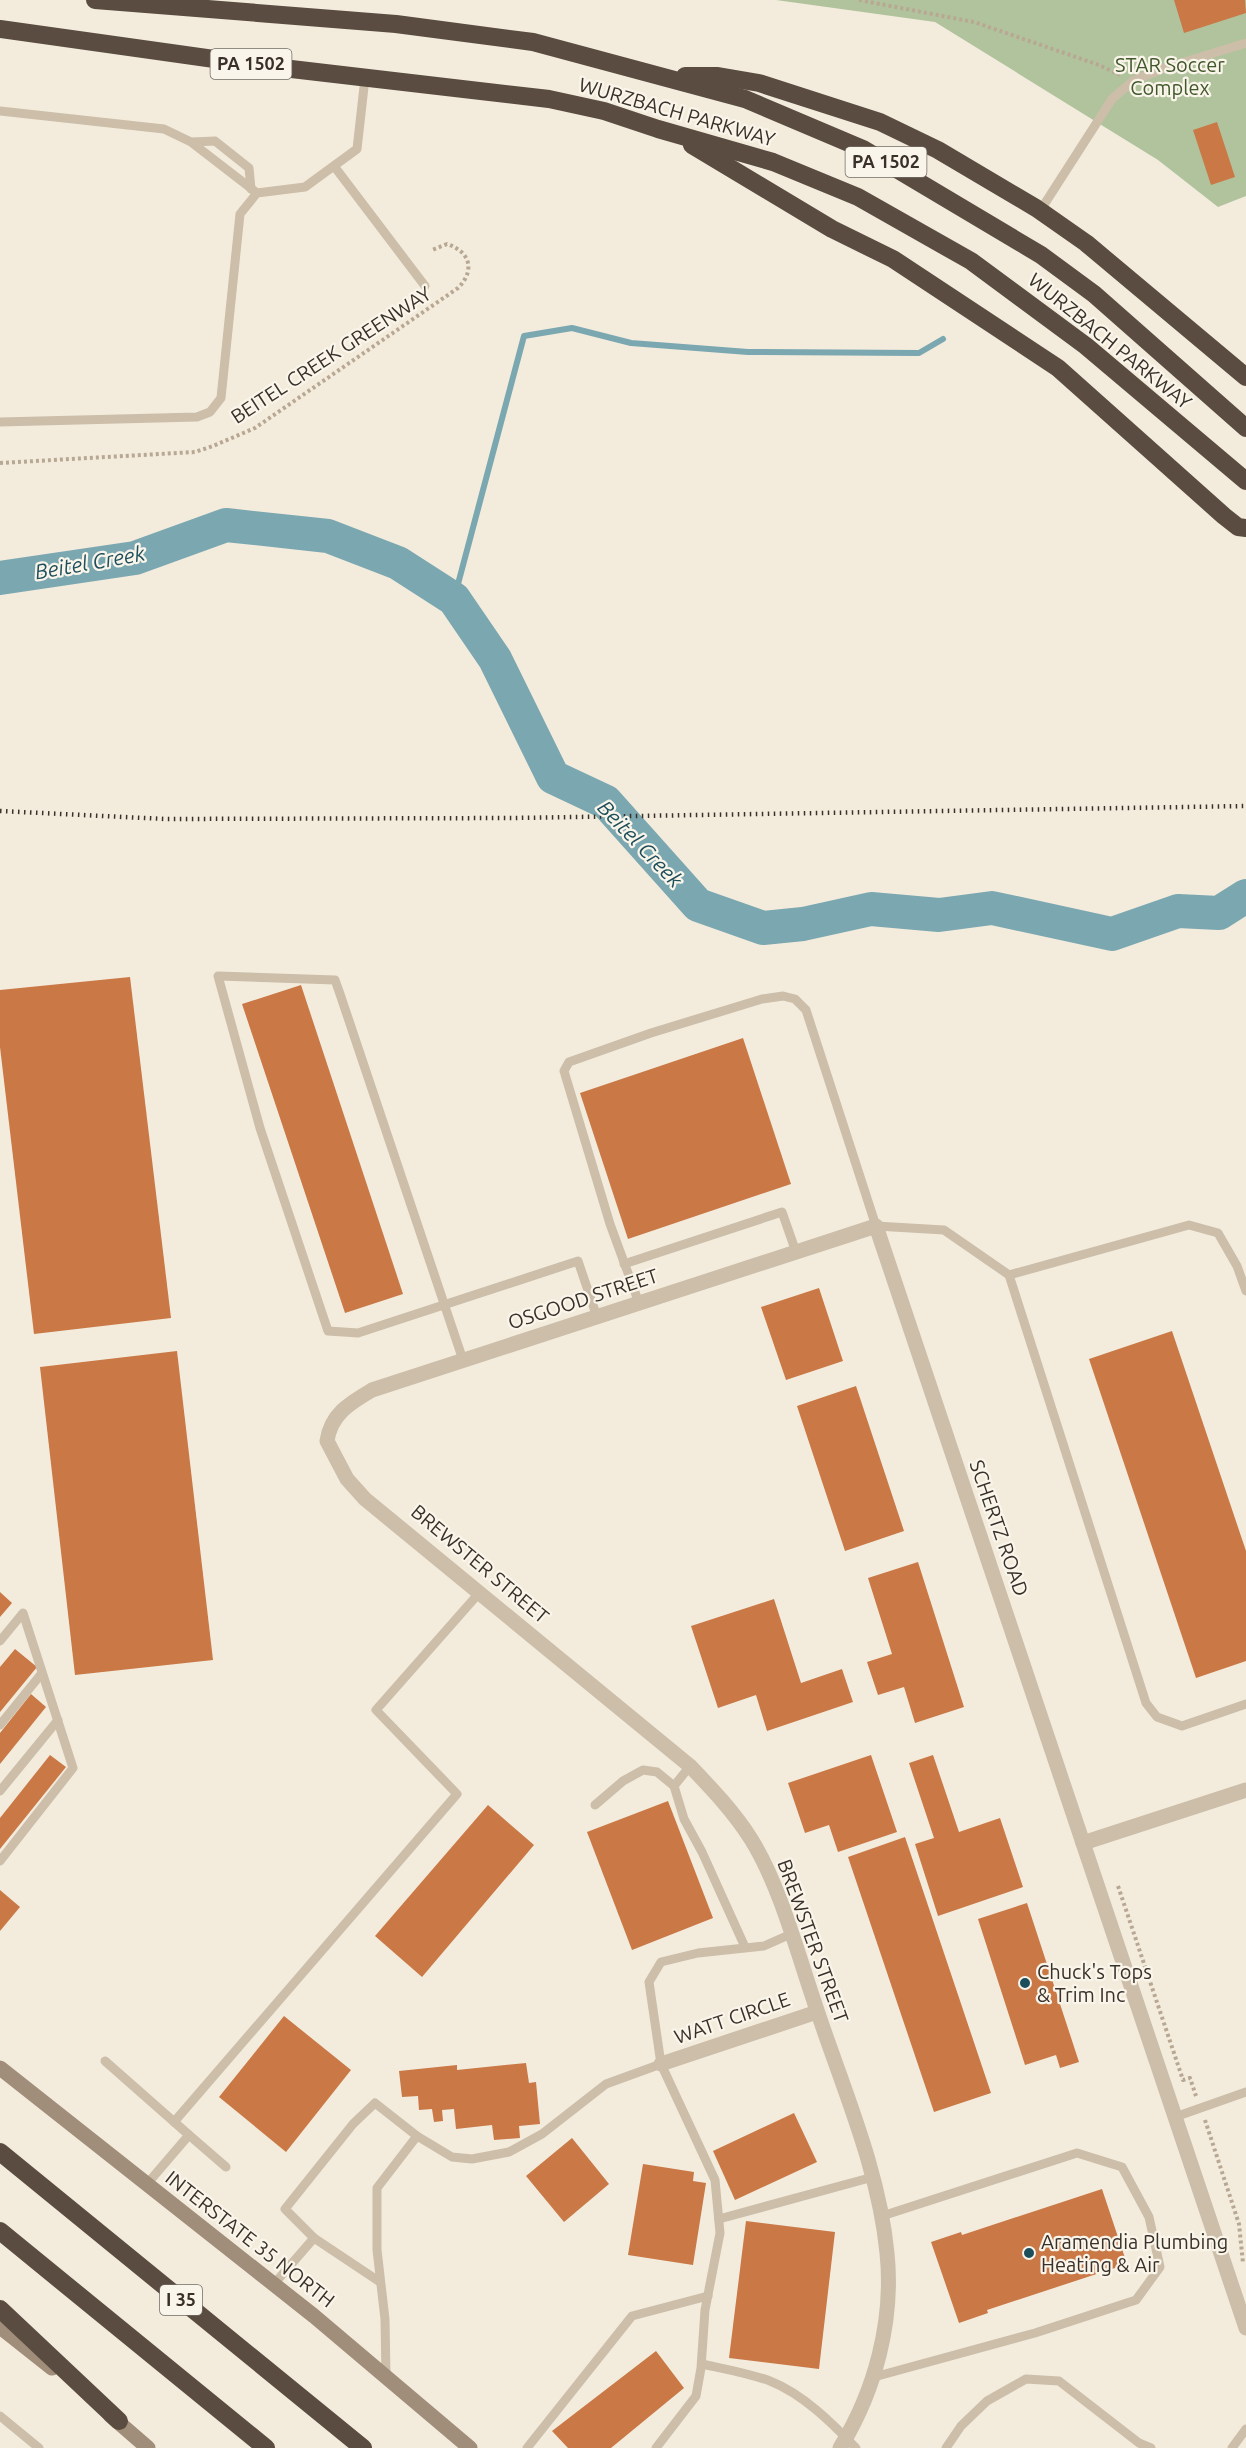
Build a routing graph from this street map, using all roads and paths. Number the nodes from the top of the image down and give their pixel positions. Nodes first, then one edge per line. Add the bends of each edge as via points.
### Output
1 (95, 0) edge
2 (859, 0) edge
3 (0, 29) edge
4 (1246, 43) edge
5 (654, 75) junction
6 (364, 78) junction
7 (1133, 81) junction
8 (0, 111) edge
9 (658, 129) junction
10 (191, 141) junction
11 (334, 166) junction
12 (254, 191) junction
13 (1040, 211) junction
14 (432, 250) dead end
15 (425, 286) dead end
16 (1246, 377) edge
17 (0, 422) edge
18 (1246, 428) edge
19 (0, 463) edge
20 (1244, 480) edge
21 (1246, 528) edge
22 (876, 1226) junction
23 (796, 1252) junction
24 (624, 1264) junction
25 (1009, 1275) junction
26 (1246, 1291) edge
27 (639, 1303) junction
28 (444, 1306) junction
29 (597, 1317) junction
30 (463, 1360) junction
31 (327, 1441) joint
32 (480, 1592) junction
33 (0, 1641) edge
34 (42, 1673) junction
35 (1246, 1704) edge
36 (58, 1720) junction
37 (0, 1725) edge
38 (690, 1766) junction
39 (674, 1786) junction
40 (1246, 1790) edge
41 (0, 1791) edge
42 (595, 1805) dead end
43 (1083, 1843) junction
44 (0, 1861) edge
45 (1118, 1887) dead end
46 (791, 1934) junction
47 (745, 1947) junction
48 (817, 2012) junction
49 (105, 2061) dead end
50 (661, 2064) junction
51 (0, 2068) edge
52 (1192, 2085) dead end
53 (1246, 2092) edge
54 (1175, 2117) junction
55 (174, 2122) junction
56 (1208, 2129) dead end
57 (189, 2135) junction
58 (417, 2136) junction
59 (0, 2152) edge
60 (226, 2167) dead end
61 (873, 2177) junction
62 (147, 2184) junction
63 (882, 2216) junction
64 (719, 2219) junction
65 (0, 2231) edge
66 (314, 2238) junction
67 (1243, 2267) dead end
68 (380, 2282) junction
69 (274, 2284) junction
70 (708, 2296) junction
71 (0, 2309) edge
72 (0, 2327) edge
73 (1246, 2328) edge
74 (702, 2364) junction
75 (386, 2377) junction
76 (874, 2377) junction
77 (0, 2416) edge
78 (119, 2421) junction
79 (1246, 2429) edge
80 (530, 2444) edge
81 (847, 2445) edge
82 (39, 2448) edge
83 (148, 2448) edge
84 (266, 2448) edge
85 (363, 2448) edge
86 (470, 2448) edge
87 (542, 2448) edge
88 (656, 2448) edge
89 (946, 2448) edge
90 (1151, 2448) edge
91 (1232, 2448) edge

1 - 5 highway, WURZBACH PARKWAY / PA 1502 via 449,30 533,42
2 - 7 path via 974,22 1099,65
3 - 6 highway, WURZBACH PARKWAY / PA 1502
4 - 7 lane
5 - 13 highway via 718,76 759,83 880,122 938,150
5 - 18 highway, WURZBACH PARKWAY / PA 1502 via 746,99 863,149 1032,249 1094,294
6 - 9 highway, WURZBACH PARKWAY / PA 1502 via 549,99 604,111
6 - 11 lane via 357,149
7 - 13 lane via 1112,99
8 - 10 lane via 164,129
9 - 20 highway, WURZBACH PARKWAY / PA 1502 via 773,162 858,197 961,255 1086,346
9 - 21 highway via 694,146 831,229 893,259 967,306 1058,368 1224,516
10 - 12 lane
10 - 12 lane via 215,141 249,168
11 - 12 lane via 305,187
11 - 15 lane
12 - 17 lane via 240,214 221,398 210,412 197,417
13 - 16 highway via 1086,243
14 - 19 path, BEITEL CREEK GREENWAY via 447,244 457,247 465,255 468,278 255,428 195,452
22 - 23 street, OSGOOD STREET
22 - 24 lane via 806,1010 795,999 762,999 569,1062 564,1071
22 - 25 lane via 944,1230
22 - 43 street, SCHERTZ ROAD
23 - 24 lane via 782,1212
23 - 27 street, OSGOOD STREET
24 - 27 lane
25 - 26 lane via 1189,1225 1218,1233
25 - 35 lane via 1146,1703 1157,1717 1182,1726
27 - 29 street, OSGOOD STREET
28 - 28 lane via 335,980 218,976 260,1128 328,1331 358,1333
28 - 29 lane via 578,1261
28 - 30 lane
29 - 30 street, OSGOOD STREET
30 - 31 street, OSGOOD STREET via 372,1390 334,1418
31 - 32 street, BREWSTER STREET via 347,1479 365,1499
32 - 38 street, BREWSTER STREET
32 - 55 lane via 376,1710 457,1794
33 - 34 lane via 23,1613
34 - 36 lane
34 - 37 lane
36 - 41 lane
36 - 44 lane via 74,1768
38 - 39 lane
38 - 46 street, BREWSTER STREET via 752,1840
39 - 42 lane via 657,1772 644,1770 623,1781
39 - 47 lane via 684,1819
40 - 43 street
43 - 54 street, SCHERTZ ROAD
45 - 52 path via 1183,2080 1190,2078
46 - 47 lane via 764,1946
46 - 48 street, BREWSTER STREET
47 - 50 lane via 661,1962 649,1982
48 - 50 street, WATT CIRCLE
48 - 61 street, BREWSTER STREET
49 - 55 lane
50 - 58 lane via 606,2084 542,2134 508,2152 472,2159 452,2157
50 - 64 lane via 715,2180
51 - 62 main road, INTERSTATE 35 NORTH
53 - 54 lane
54 - 73 street, SCHERTZ ROAD
55 - 57 lane
56 - 67 path via 1239,2224
57 - 60 lane
57 - 62 lane
58 - 66 lane via 375,2103 353,2124 285,2209
58 - 68 lane via 377,2188
59 - 85 highway, I 35
61 - 63 street, BREWSTER STREET
61 - 64 lane
62 - 69 main road, INTERSTATE 35 NORTH
63 - 76 street, BREWSTER STREET via 888,2254 887,2295
63 - 76 lane via 1077,2153 1122,2167 1149,2217 1160,2267 1136,2300 1035,2333
64 - 70 lane
65 - 84 highway
66 - 68 lane
66 - 69 lane
68 - 75 lane
69 - 75 main road, INTERSTATE 35 NORTH
70 - 74 lane
70 - 80 lane via 632,2316
71 - 78 highway
72 - 78 main road
74 - 81 lane via 772,2382 803,2400
74 - 88 lane via 696,2396
75 - 86 main road, INTERSTATE 35 NORTH
76 - 81 street, BREWSTER STREET
77 - 82 lane
78 - 83 main road
79 - 91 lane
80 - 87 lane
89 - 90 lane via 961,2426 987,2401 1026,2379 1059,2380 1139,2443

